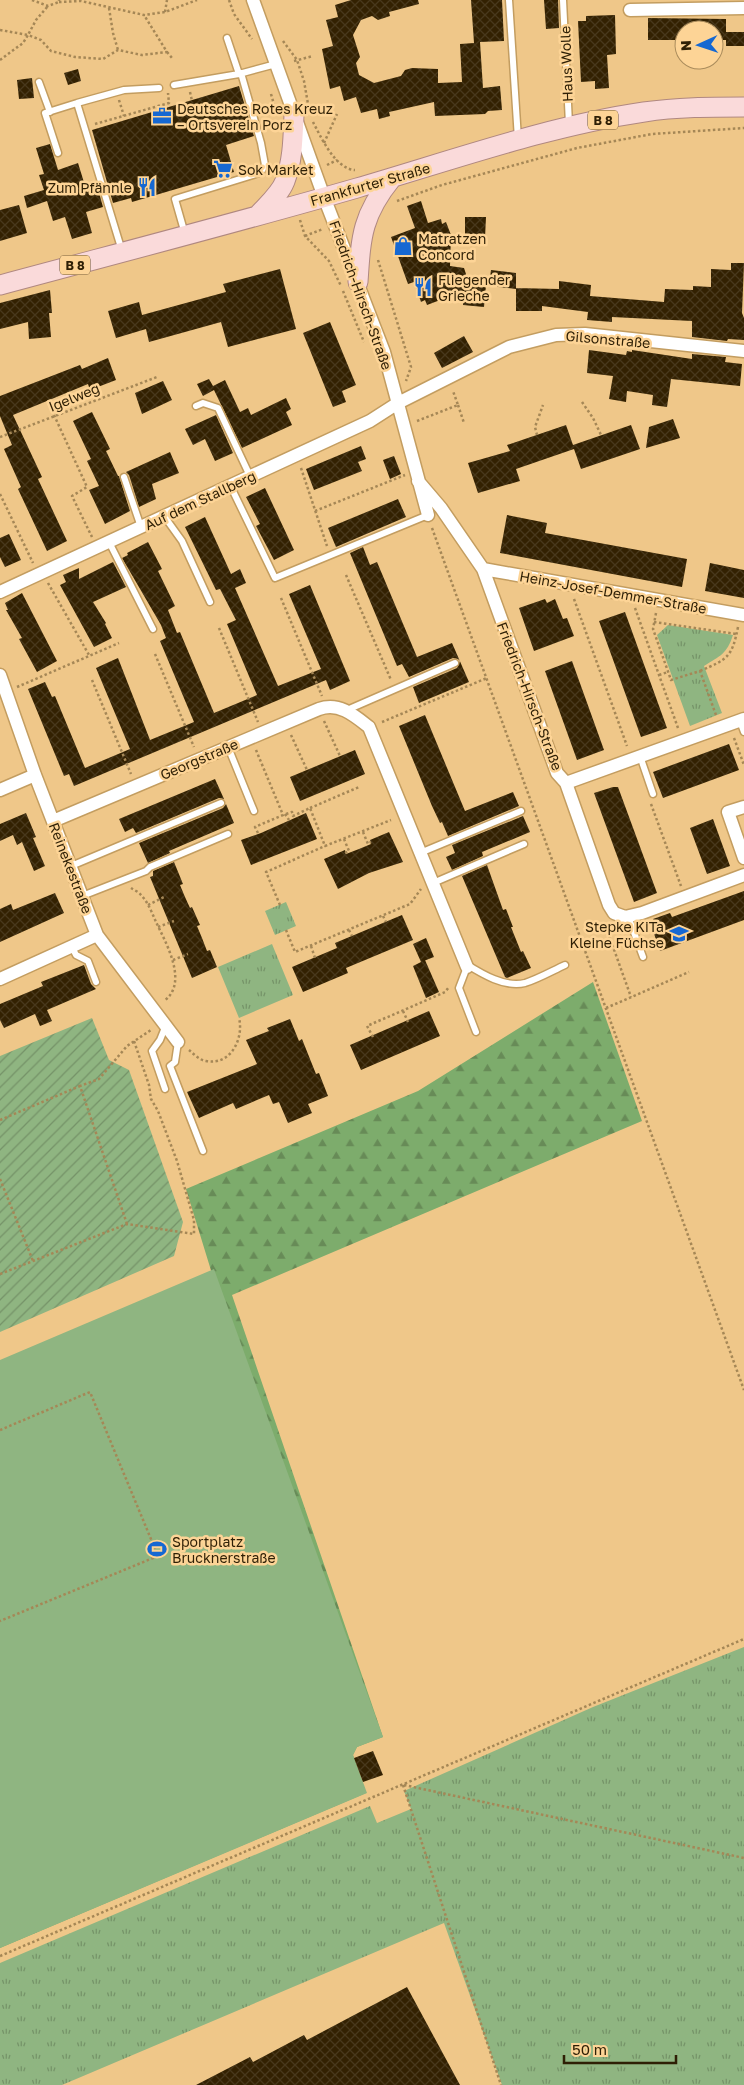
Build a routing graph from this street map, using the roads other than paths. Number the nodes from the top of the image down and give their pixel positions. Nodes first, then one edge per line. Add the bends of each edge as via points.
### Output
1 (253, 0) edge
2 (510, 0) edge
3 (563, 0) edge
4 (744, 8) edge
5 (630, 10) dead end
6 (227, 38) dead end
7 (276, 64) junction
8 (240, 74) junction
9 (39, 82) dead end
10 (174, 85) dead end
11 (159, 88) dead end
12 (76, 104) junction
13 (744, 107) edge
14 (50, 112) junction
15 (293, 112) junction
16 (569, 128) junction
17 (518, 142) junction
18 (58, 152) dead end
19 (392, 178) junction
20 (324, 197) junction
21 (258, 216) junction
22 (185, 235) junction
23 (122, 252) junction
24 (358, 282) junction
25 (0, 285) edge
26 (744, 351) edge
27 (398, 404) junction
28 (196, 406) dead end
29 (250, 476) junction
30 (417, 476) junction
31 (124, 477) dead end
32 (230, 485) junction
33 (428, 515) joint
34 (164, 516) junction
35 (141, 527) junction
36 (109, 542) junction
37 (483, 569) junction
38 (0, 592) edge
39 (210, 602) dead end
40 (742, 614) edge
41 (153, 628) dead end
42 (455, 663) dead end
43 (0, 675) edge
44 (347, 710) junction
45 (736, 725) edge
46 (228, 747) junction
47 (636, 758) junction
48 (36, 775) junction
49 (566, 783) junction
50 (0, 790) edge
51 (650, 795) road end
52 (221, 803) dead end
53 (744, 806) edge
54 (254, 811) dead end
55 (521, 811) dead end
56 (53, 820) junction
57 (228, 834) dead end
58 (524, 844) dead end
59 (420, 853) junction
60 (744, 858) edge
61 (71, 866) junction
62 (744, 875) edge
63 (432, 881) junction
64 (82, 896) junction
65 (622, 915) junction
66 (98, 935) junction
67 (72, 947) junction
68 (643, 957) dead end
69 (466, 965) junction
70 (565, 965) dead end
71 (0, 979) edge
72 (96, 982) dead end
73 (164, 1023) junction
74 (476, 1032) dead end
75 (178, 1042) joint
76 (165, 1089) dead end
77 (203, 1151) dead end

1 - 7 street, Friedrich-Hirsch-Straße
2 - 17 lane
3 - 16 lane, Haus Wolle
4 - 5 street
6 - 8 lane
7 - 8 lane
7 - 15 street, Friedrich-Hirsch-Straße
8 - 10 lane
8 - 22 lane via 265,165 261,172 175,199
9 - 14 lane
11 - 12 lane via 117,92
12 - 14 lane
12 - 23 lane
13 - 16 main road, Frankfurter Straße / B 8 via 688,107 645,112
14 - 18 lane via 45,113
15 - 20 street, Friedrich-Hirsch-Straße
15 - 21 main road via 292,152 285,182
16 - 17 main road, Frankfurter Straße / B 8
17 - 19 main road, Frankfurter Straße / B 8
19 - 20 main road, Frankfurter Straße / B 8
19 - 24 main road via 369,213 360,238
20 - 21 main road, Frankfurter Straße / B 8
20 - 24 street, Friedrich-Hirsch-Straße
21 - 22 main road, Frankfurter Straße / B 8
22 - 23 main road, Frankfurter Straße / B 8
23 - 25 main road, Frankfurter Straße / B 8
24 - 27 street, Friedrich-Hirsch-Straße via 384,352
26 - 27 street, Gilsonstraße via 585,334 556,334 509,347
27 - 29 street, Auf dem Stallberg
27 - 30 street, Friedrich-Hirsch-Straße
28 - 29 lane via 203,403 218,408
29 - 32 street, Auf dem Stallberg
30 - 33 street, Friedrich-Hirsch-Straße
30 - 37 street, Friedrich-Hirsch-Straße
31 - 35 lane
32 - 33 lane via 275,578
32 - 34 street, Auf dem Stallberg
34 - 35 street, Auf dem Stallberg
34 - 39 lane via 182,541
35 - 36 street, Auf dem Stallberg
36 - 38 street, Auf dem Stallberg
36 - 41 lane
37 - 40 street, Heinz-Josef-Demmer-Straße
37 - 49 street, Friedrich-Hirsch-Straße via 557,773
42 - 44 lane
43 - 48 street, Reinekestraße
44 - 46 street, Georgstraße via 323,708
44 - 59 street via 369,727
45 - 47 street
46 - 54 lane
46 - 56 street, Georgstraße
47 - 49 street
47 - 51 lane
48 - 50 street
48 - 56 street, Reinekestraße
49 - 65 street, Friedrich-Hirsch-Straße via 610,905
52 - 61 lane
53 - 60 street via 728,812
55 - 59 lane
56 - 61 street, Reinekestraße
57 - 64 lane
58 - 63 lane
59 - 63 street
61 - 64 street, Reinekestraße
62 - 65 street
63 - 69 street
64 - 66 street, Reinekestraße
65 - 68 lane
66 - 67 street
66 - 73 street, Reinekestraße
67 - 71 street
67 - 72 lane via 76,955 88,961
69 - 70 lane via 486,976 517,983
69 - 74 lane via 458,988
73 - 75 street, Reinekestraße
73 - 76 lane via 160,1040 152,1051
75 - 77 lane via 174,1062 170,1066

